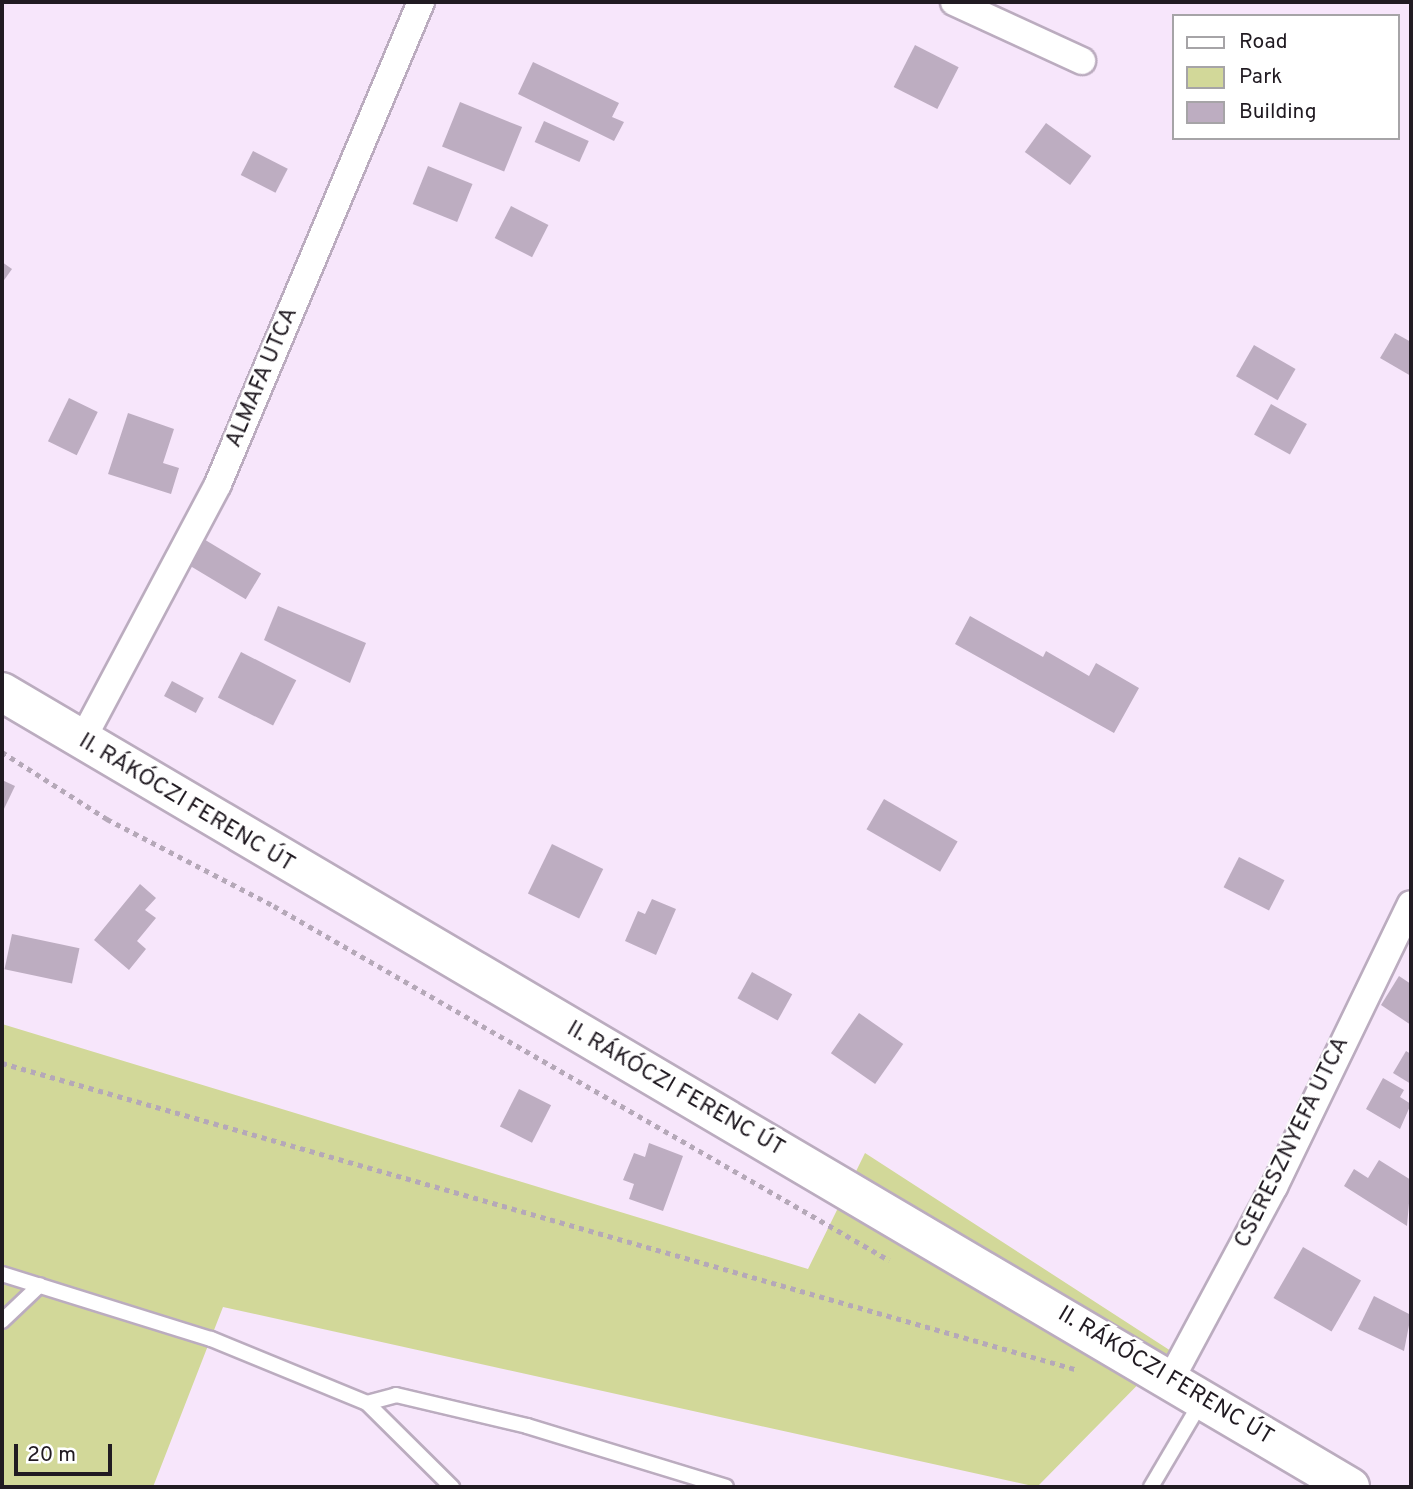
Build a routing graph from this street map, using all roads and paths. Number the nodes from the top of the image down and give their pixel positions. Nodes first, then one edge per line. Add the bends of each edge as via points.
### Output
1 (421, 2) edge
2 (954, 2) edge
3 (1082, 61) dead end
4 (2, 692) edge
5 (81, 742) junction
6 (2, 752) edge
7 (1411, 904) edge
8 (2, 1063) edge
9 (899, 1266) dead end
10 (2, 1274) edge
11 (40, 1285) junction
12 (2, 1321) edge
13 (1044, 1349) dead end
14 (1171, 1380) junction
15 (1203, 1398) junction
16 (367, 1404) junction
17 (452, 1487) edge
18 (726, 1487) edge
19 (1151, 1487) edge
20 (1350, 1487) edge

1 - 5 street, ALMAFA UTCA via 218,484
2 - 3 street
4 - 5 main road, II. RÁKÓCZI FERENC ÚT
5 - 14 main road, II. RÁKÓCZI FERENC ÚT
6 - 9 path via 107,819 274,906
7 - 14 street, CSERESZNYEFA UTCA via 1274,1187
8 - 13 path via 1080,1370
10 - 11 lane
11 - 12 lane
11 - 16 lane via 211,1339
14 - 15 main road, II. RÁKÓCZI FERENC ÚT
15 - 19 lane
15 - 20 main road, II. RÁKÓCZI FERENC ÚT
16 - 17 lane
16 - 18 lane via 396,1395 527,1426

